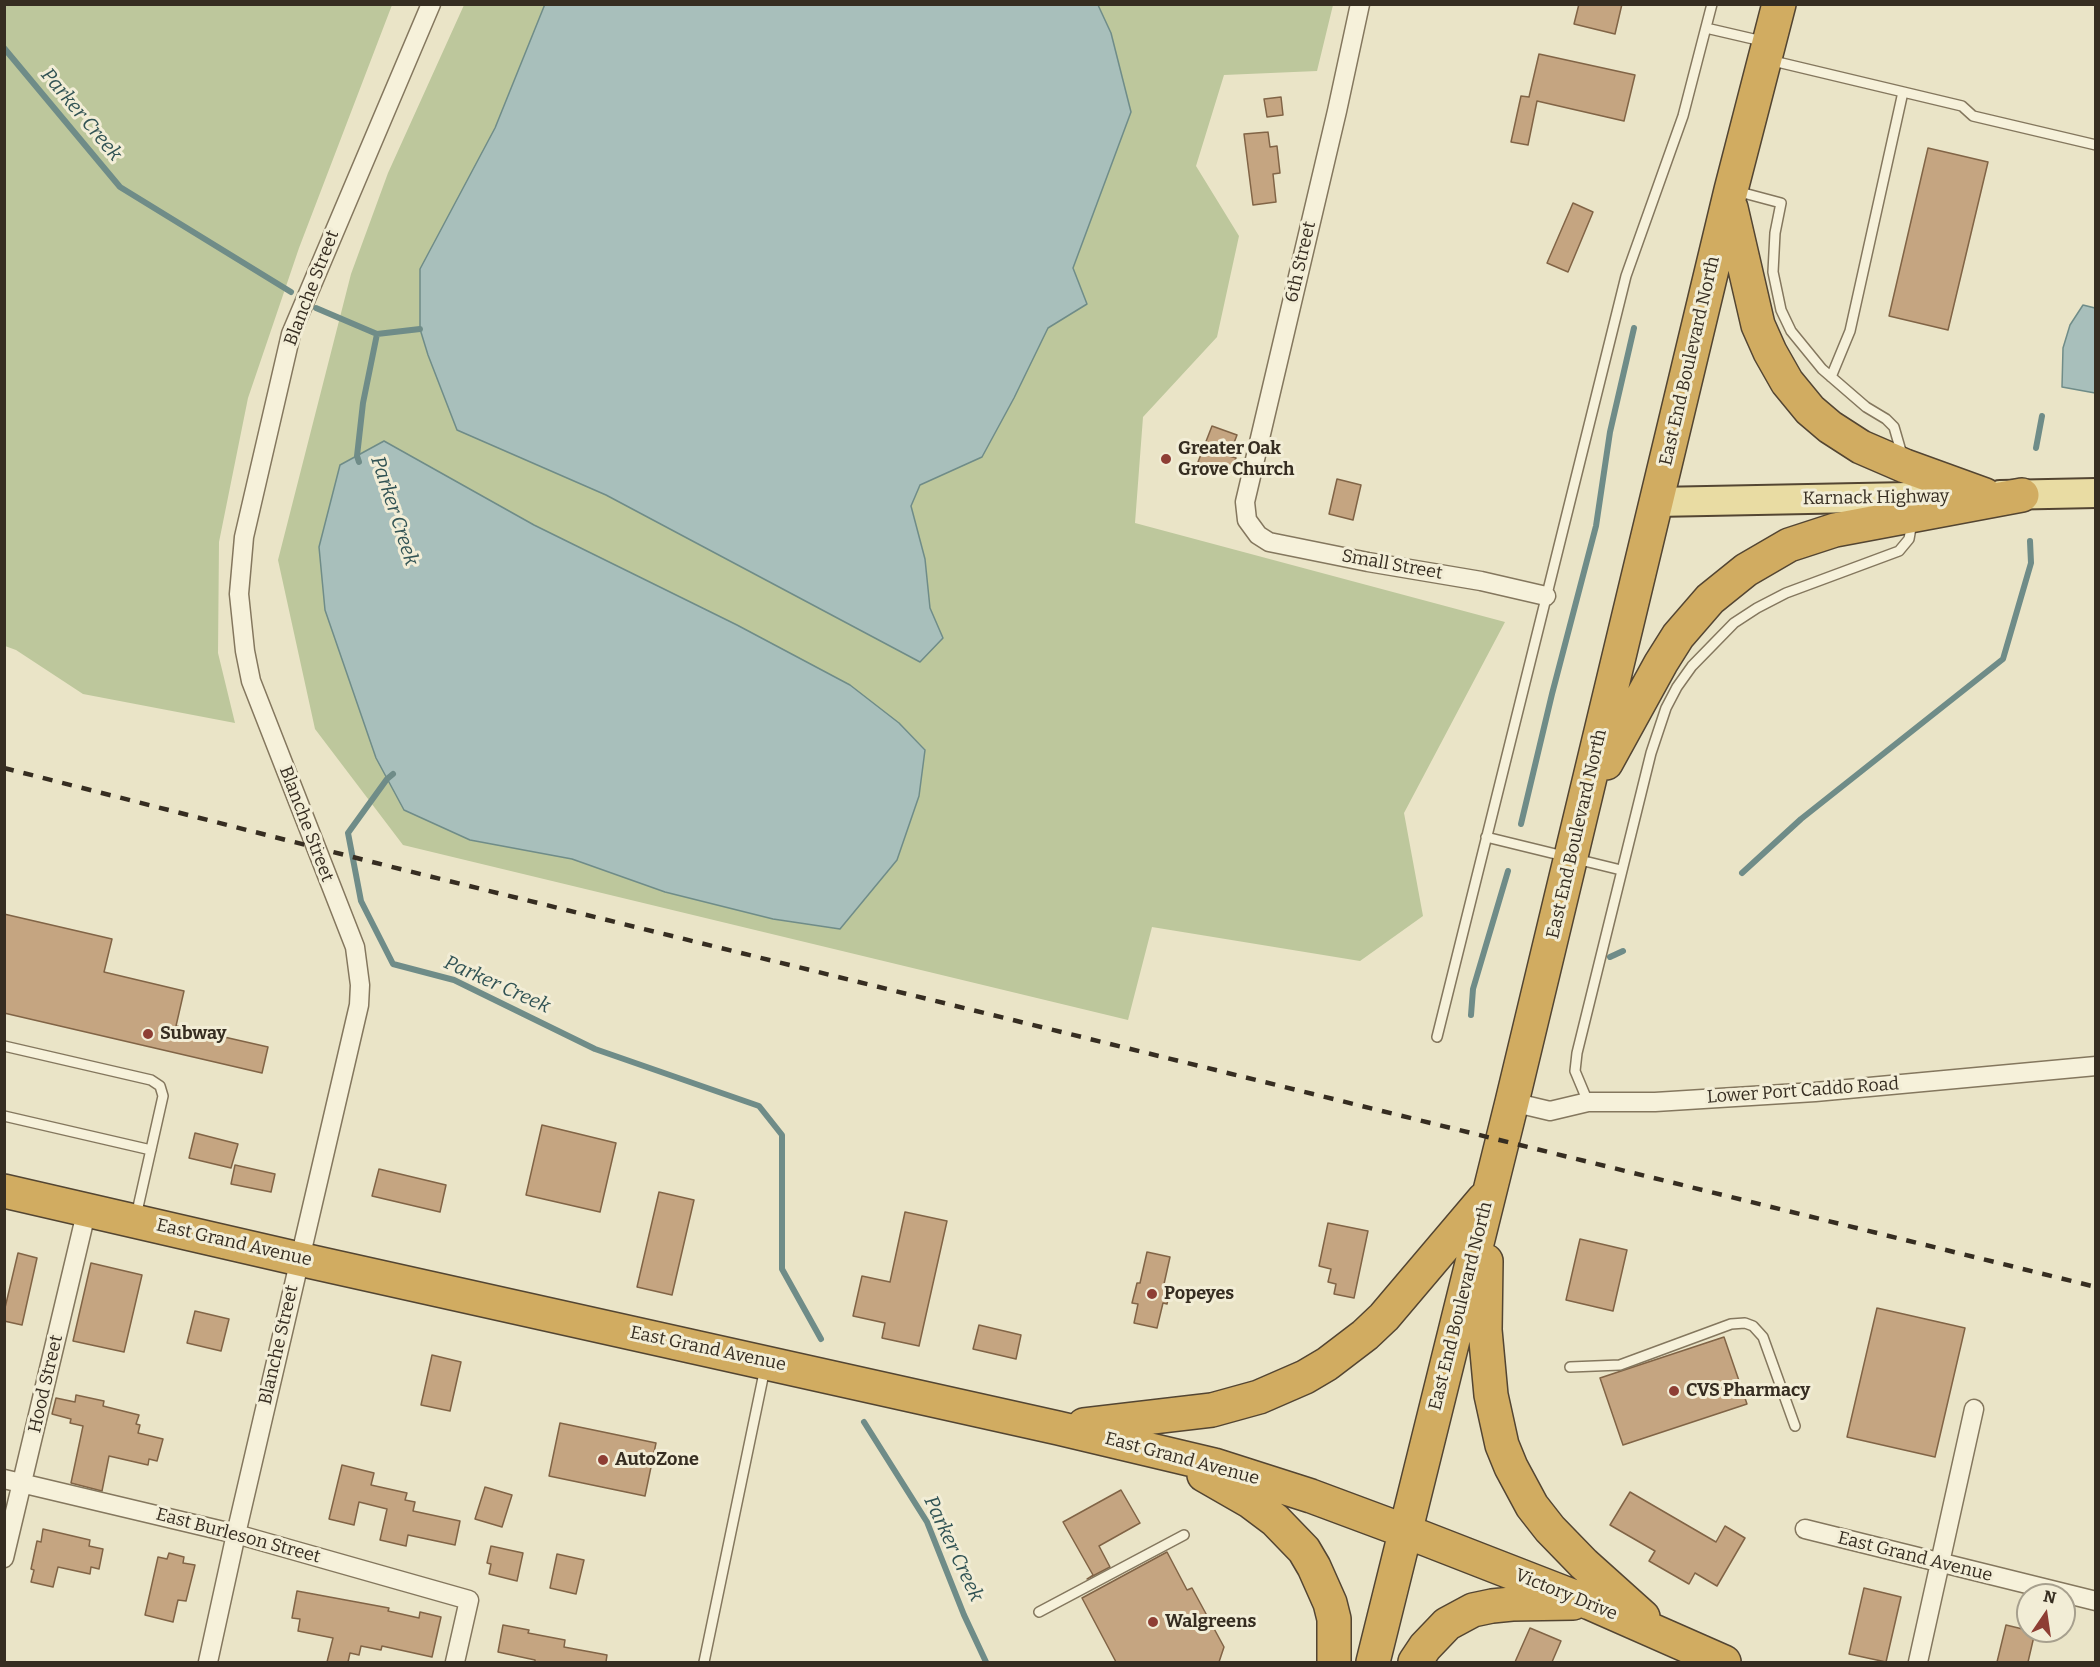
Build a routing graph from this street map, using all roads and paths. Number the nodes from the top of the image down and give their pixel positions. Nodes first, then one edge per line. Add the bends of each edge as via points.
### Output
1 (431, 4) edge
2 (1360, 4) edge
3 (1712, 4) edge
4 (1779, 4) edge
5 (1706, 28) junction
6 (1767, 51) junction
7 (1903, 92) junction
8 (2096, 145) edge
9 (1730, 195) junction
10 (1831, 377) junction
11 (1909, 489) junction
12 (2096, 493) edge
13 (1985, 495) joint
14 (2022, 495) junction
15 (1656, 502) junction
16 (1247, 520) joint
17 (1546, 596) junction
18 (1585, 801) junction
19 (1486, 837) junction
20 (1571, 858) junction
21 (1621, 870) junction
22 (1437, 1037) dead end
23 (4, 1046) edge
24 (2096, 1066) edge
25 (1512, 1102) junction
26 (1588, 1102) junction
27 (4, 1116) edge
28 (151, 1150) junction
29 (4, 1191) edge
30 (1489, 1193) junction
31 (87, 1209) junction
32 (135, 1220) junction
33 (299, 1259) junction
34 (767, 1362) junction
35 (1570, 1367) dead end
36 (1974, 1409) dead end
37 (1795, 1426) dead end
38 (1058, 1428) junction
39 (1163, 1452) junction
40 (13, 1481) edge
41 (1805, 1529) dead end
42 (1405, 1532) junction
43 (236, 1534) junction
44 (1184, 1535) dead end
45 (4, 1558) edge
46 (1940, 1564) junction
47 (2096, 1601) edge
48 (1590, 1603) junction
49 (1039, 1612) dead end
50 (1665, 1637) junction
51 (208, 1662) edge
52 (456, 1662) edge
53 (704, 1662) edge
54 (1334, 1662) edge
55 (1373, 1662) edge
56 (1415, 1662) edge
57 (1724, 1662) edge
58 (1918, 1662) edge

1 - 33 street, Blanche Street via 291,334 250,506 241,566 241,623 251,681 355,947 360,986 359,1005
2 - 16 street, 6th Street via 1245,502
3 - 5 lane
4 - 6 highway, East End Boulevard North
5 - 6 lane
5 - 17 lane via 1683,116 1626,276
6 - 7 lane
6 - 9 highway, East End Boulevard North
7 - 8 lane via 1962,106 1973,116
7 - 10 lane via 1850,331
9 - 10 lane via 1781,203 1773,253 1776,292 1791,331
9 - 11 highway via 1758,325 1787,382 1810,410
9 - 15 highway, East End Boulevard North
10 - 11 lane via 1894,427
11 - 13 highway
11 - 14 highway
11 - 15 main road, Karnack Highway
11 - 18 highway via 1835,530 1789,545 1760,561 1710,600 1660,663
11 - 21 lane via 1912,529 1899,550 1757,608 1734,623 1692,666 1677,687 1658,729
12 - 14 main road
13 - 14 main road
15 - 18 highway, East End Boulevard North
16 - 17 street, Small Street via 1269,542
17 - 19 lane
18 - 20 highway, East End Boulevard North
19 - 20 lane
19 - 22 lane
20 - 21 lane
20 - 25 highway, East End Boulevard North
21 - 26 lane via 1577,1053 1575,1071
23 - 28 lane via 151,1080 160,1086 163,1096
24 - 26 street, Lower Port Caddo Road via 1815,1092
25 - 26 street, Lower Port Caddo Road via 1550,1111
25 - 30 highway, East End Boulevard North
27 - 28 lane
28 - 32 lane
29 - 31 highway, East Grand Avenue
30 - 38 highway via 1384,1317 1305,1377 1259,1397 1212,1410
30 - 42 highway, East End Boulevard North
30 - 50 highway via 1485,1330 1491,1395 1502,1445 1532,1506 1550,1529
31 - 32 highway, East Grand Avenue
31 - 40 street, Hood Street
32 - 33 highway, East Grand Avenue
33 - 34 highway, East Grand Avenue
33 - 43 street, Blanche Street
34 - 38 highway, East Grand Avenue
34 - 53 lane
35 - 37 lane via 1620,1365 1731,1324 1745,1323 1763,1337
36 - 46 street
38 - 39 highway, East Grand Avenue
39 - 42 highway, East Grand Avenue via 1264,1480
39 - 54 highway via 1251,1502 1304,1550 1330,1603
40 - 43 street, East Burleson Street
40 - 45 street, Hood Street
41 - 46 street, East Grand Avenue
42 - 48 highway, Victory Drive
42 - 55 highway, East End Boulevard North
43 - 51 street, Blanche Street
43 - 52 street, East Burleson Street via 469,1600
44 - 49 lane
46 - 47 street, East Grand Avenue
46 - 58 street
48 - 50 highway, Victory Drive
48 - 56 highway via 1492,1605 1473,1610 1447,1624
50 - 57 highway, Victory Drive

